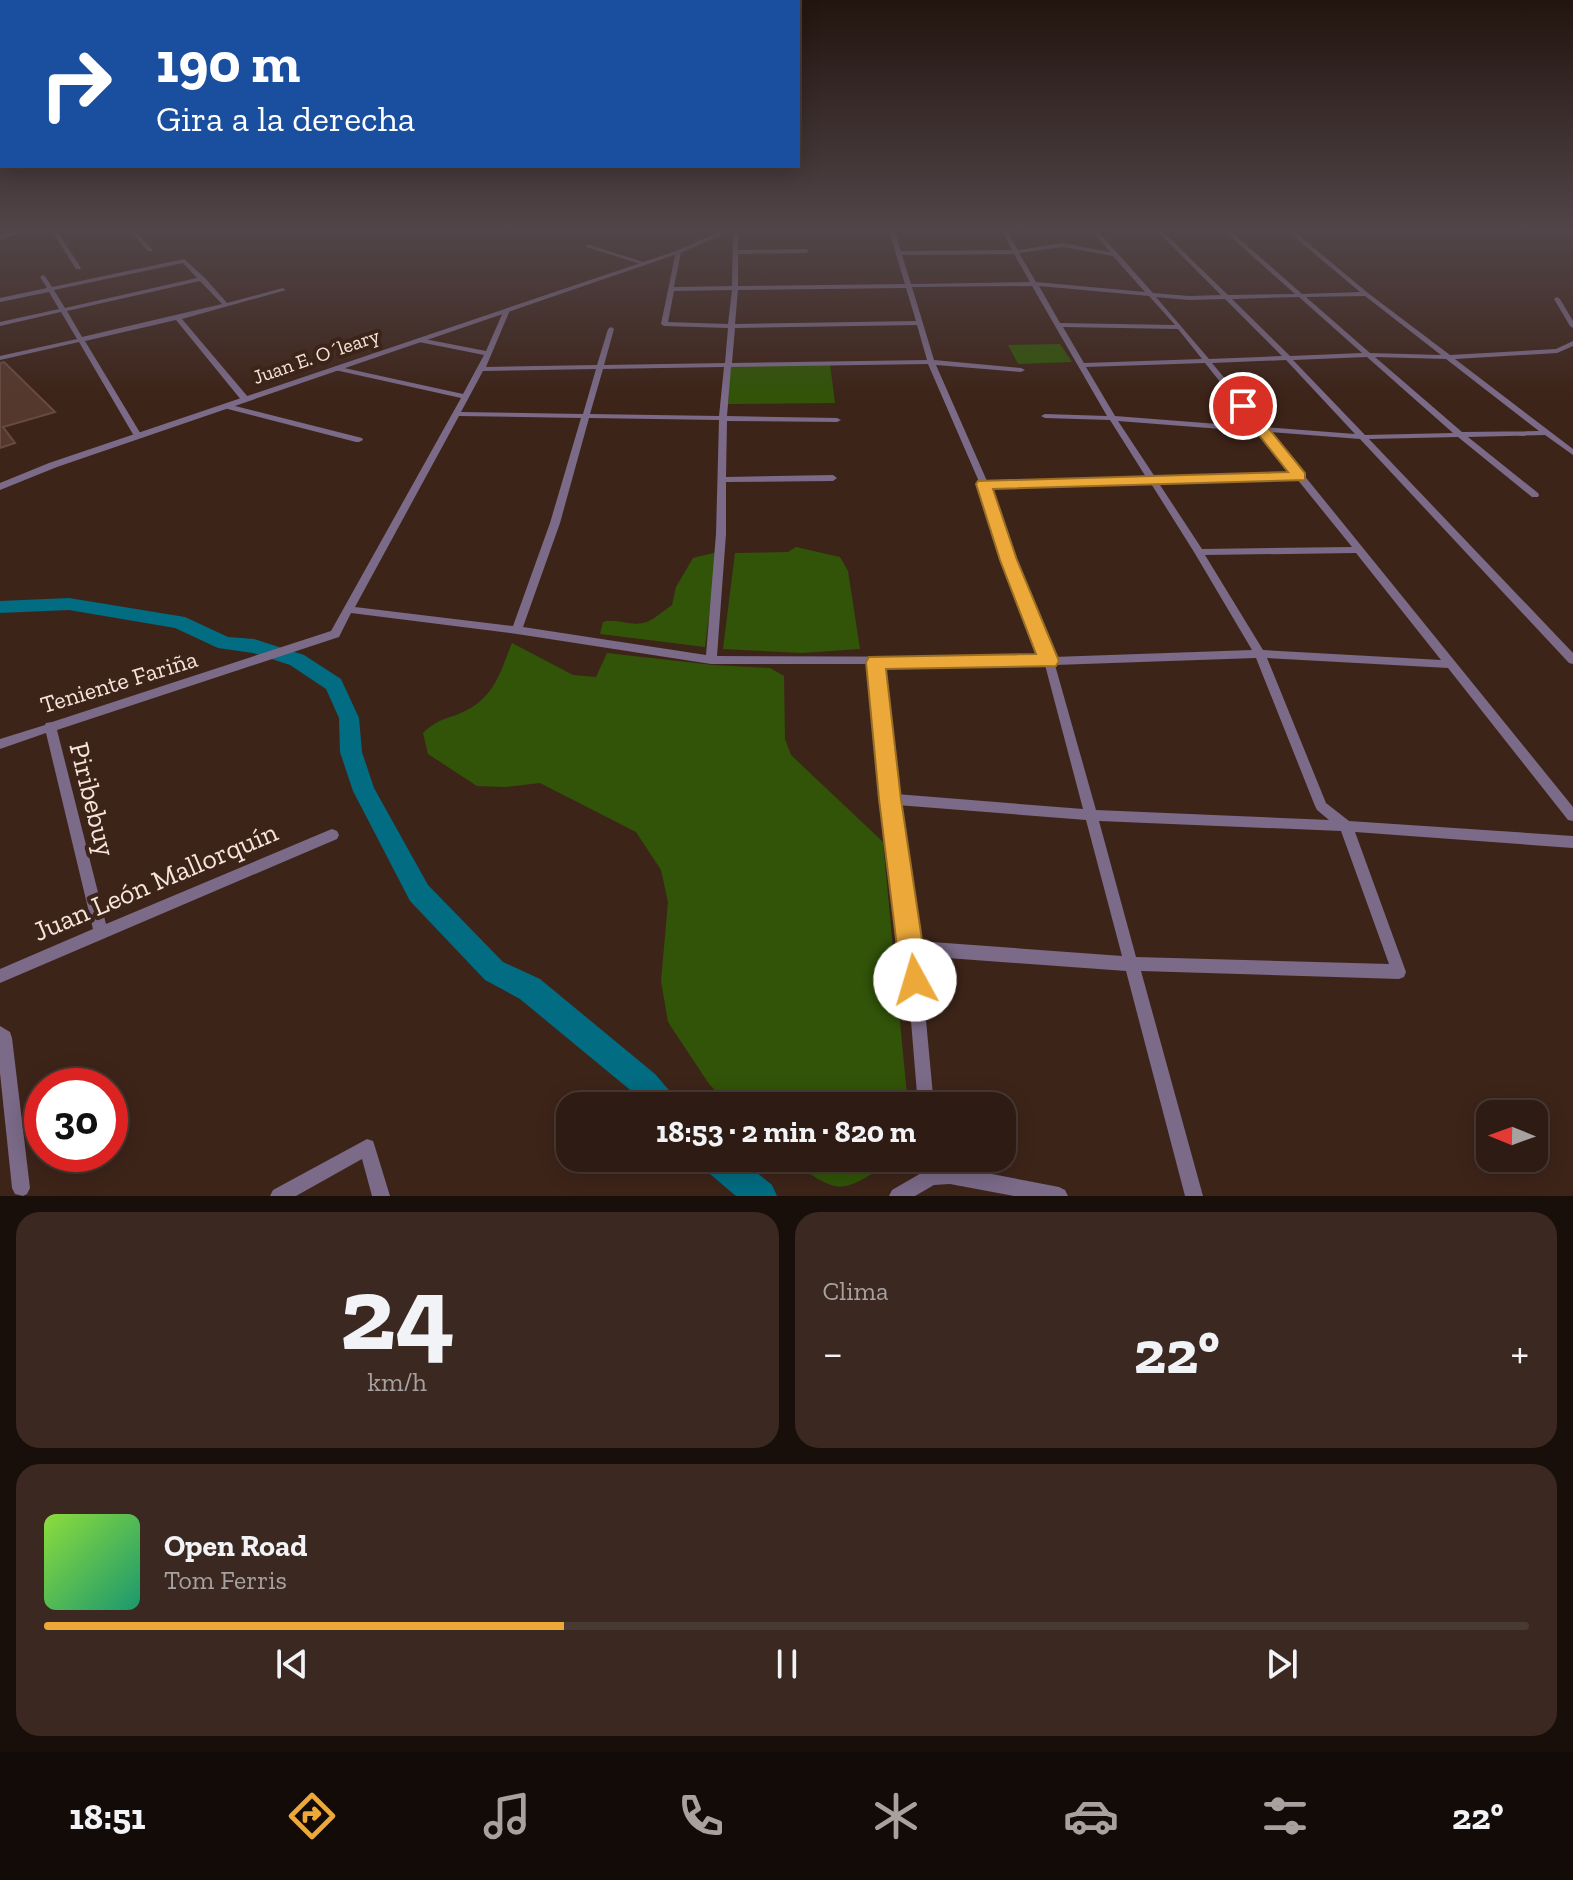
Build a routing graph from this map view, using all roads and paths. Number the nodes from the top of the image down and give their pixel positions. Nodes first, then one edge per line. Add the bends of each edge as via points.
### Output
1 (47, 284) edge
2 (71, 284) edge
3 (182, 284) edge
4 (207, 284) edge
5 (583, 284) edge
6 (671, 284) edge
7 (735, 284) edge
8 (1035, 284) junction
9 (1141, 284) edge
10 (1213, 284) edge
11 (1286, 284) edge
12 (1354, 284) edge
13 (910, 286) junction
14 (735, 287) junction
15 (50, 288) junction
16 (670, 289) junction
17 (283, 290) dead end
18 (1366, 294) junction
19 (1151, 295) junction
20 (1299, 295) junction
21 (1225, 296) junction
22 (1557, 299) dead end
23 (0, 300) edge
24 (226, 305) junction
25 (507, 310) junction
26 (61, 311) junction
27 (178, 318) junction
28 (919, 323) junction
29 (0, 324) edge
30 (1059, 325) junction
31 (732, 326) junction
32 (1573, 326) edge
33 (1180, 327) junction
34 (611, 329) dead end
35 (79, 339) junction
36 (419, 340) junction
37 (1573, 343) edge
38 (486, 353) junction
39 (1368, 355) junction
40 (1287, 357) junction
41 (1451, 357) junction
42 (0, 358) edge
43 (1205, 359) junction
44 (931, 362) junction
45 (728, 364) junction
46 (1084, 365) junction
47 (338, 368) junction
48 (481, 369) junction
49 (600, 369) junction
50 (1021, 370) dead end
51 (466, 397) junction
52 (245, 399) junction
53 (227, 406) junction
54 (457, 414) junction
55 (1045, 416) dead end
56 (585, 418) junction
57 (723, 418) junction
58 (1112, 418) junction
59 (837, 420) dead end
60 (1261, 429) junction
61 (1548, 433) junction
62 (1460, 435) junction
63 (138, 436) junction
64 (1362, 437) junction
65 (359, 440) dead end
66 (1573, 453) edge
67 (1300, 476) junction
68 (833, 478) dead end
69 (723, 480) junction
70 (1152, 480) junction
71 (984, 484) junction
72 (0, 487) edge
73 (1535, 495) dead end
74 (1359, 550) junction
75 (1199, 552) junction
76 (351, 610) junction
77 (517, 630) junction
78 (1260, 654) junction
79 (711, 660) junction
80 (1573, 660) edge
81 (1049, 661) junction
82 (876, 662) junction
83 (1451, 664) junction
84 (50, 726) junction
85 (0, 744) edge
86 (890, 799) junction
87 (1092, 815) junction
88 (1573, 816) edge
89 (1346, 826) junction
90 (332, 835) dead end
91 (1573, 842) edge
92 (101, 931) junction
93 (912, 948) junction
94 (1132, 964) junction
95 (0, 976) edge
96 (0, 1034) edge
97 (925, 1092) edge
98 (925, 1172) edge
99 (943, 1172) edge
100 (21, 1188) dead end
101 (899, 1195) edge
102 (279, 1196) edge
103 (381, 1196) edge
104 (1059, 1196) edge
105 (1194, 1196) edge

1 - 15 street
2 - 15 street
3 - 26 street
4 - 24 street
5 - 25 street, Juan E. O´leary
6 - 16 street
7 - 14 street
8 - 13 street
8 - 19 street
8 - 30 street
9 - 19 street
10 - 21 street
11 - 20 street
12 - 18 street
13 - 14 street
13 - 28 street
14 - 16 street
14 - 31 street
15 - 23 street
15 - 26 street
16 - 31 street via 664,324
17 - 24 street
18 - 20 street
18 - 41 street
19 - 21 street
19 - 33 street
20 - 21 street
20 - 39 street
21 - 40 street
22 - 32 street
24 - 27 street
25 - 36 street, Juan E. O´leary
25 - 38 street, Teniente Fariña
26 - 29 street
26 - 35 street
27 - 35 street
27 - 52 street
28 - 31 street
28 - 44 street
30 - 33 street
30 - 46 street
31 - 45 street
33 - 43 street
34 - 49 street
35 - 42 street
35 - 63 street
36 - 38 street
36 - 47 street, Juan E. O´leary
37 - 41 street via 1557,351
38 - 48 street, Teniente Fariña
39 - 40 street
39 - 41 street
39 - 62 street
40 - 43 street
40 - 64 street
41 - 61 street
43 - 46 street
43 - 60 street
44 - 45 street
44 - 50 street
44 - 71 street
45 - 49 street
45 - 57 street
46 - 58 street
47 - 51 street
47 - 52 street, Juan E. O´leary
48 - 49 street
48 - 51 street, Teniente Fariña
49 - 56 street
51 - 54 street, Teniente Fariña
52 - 53 street, Juan E. O´leary
53 - 63 street, Juan E. O´leary
53 - 65 street
54 - 56 street
54 - 76 street, Teniente Fariña
55 - 58 street
56 - 57 street
56 - 77 street
57 - 59 street
57 - 69 street
58 - 60 street
58 - 70 street
60 - 64 street
60 - 67 street
61 - 62 street
61 - 66 street
62 - 64 street
62 - 73 street
63 - 72 street, Juan E. O´leary
64 - 80 street
67 - 70 street
67 - 74 street
68 - 69 street
69 - 79 street
70 - 71 street
70 - 75 street
71 - 81 street
74 - 75 street
74 - 83 street
75 - 78 street
76 - 77 street
76 - 84 street, Teniente Fariña via 335,634
77 - 79 street
78 - 81 street
78 - 83 street
78 - 89 street via 1321,806
79 - 82 street
81 - 82 street
81 - 87 street
82 - 86 street
83 - 88 street
84 - 85 street, Teniente Fariña
84 - 92 street, Piribebuy
86 - 87 street
86 - 93 street
87 - 89 street
87 - 94 street
89 - 91 street
89 - 94 street via 1399,972
90 - 92 street, Juan León Mallorquín
92 - 95 street, Juan León Mallorquín
93 - 94 street
93 - 97 street
94 - 105 street
96 - 100 street
98 - 101 street
99 - 104 street
102 - 103 street via 367,1147

